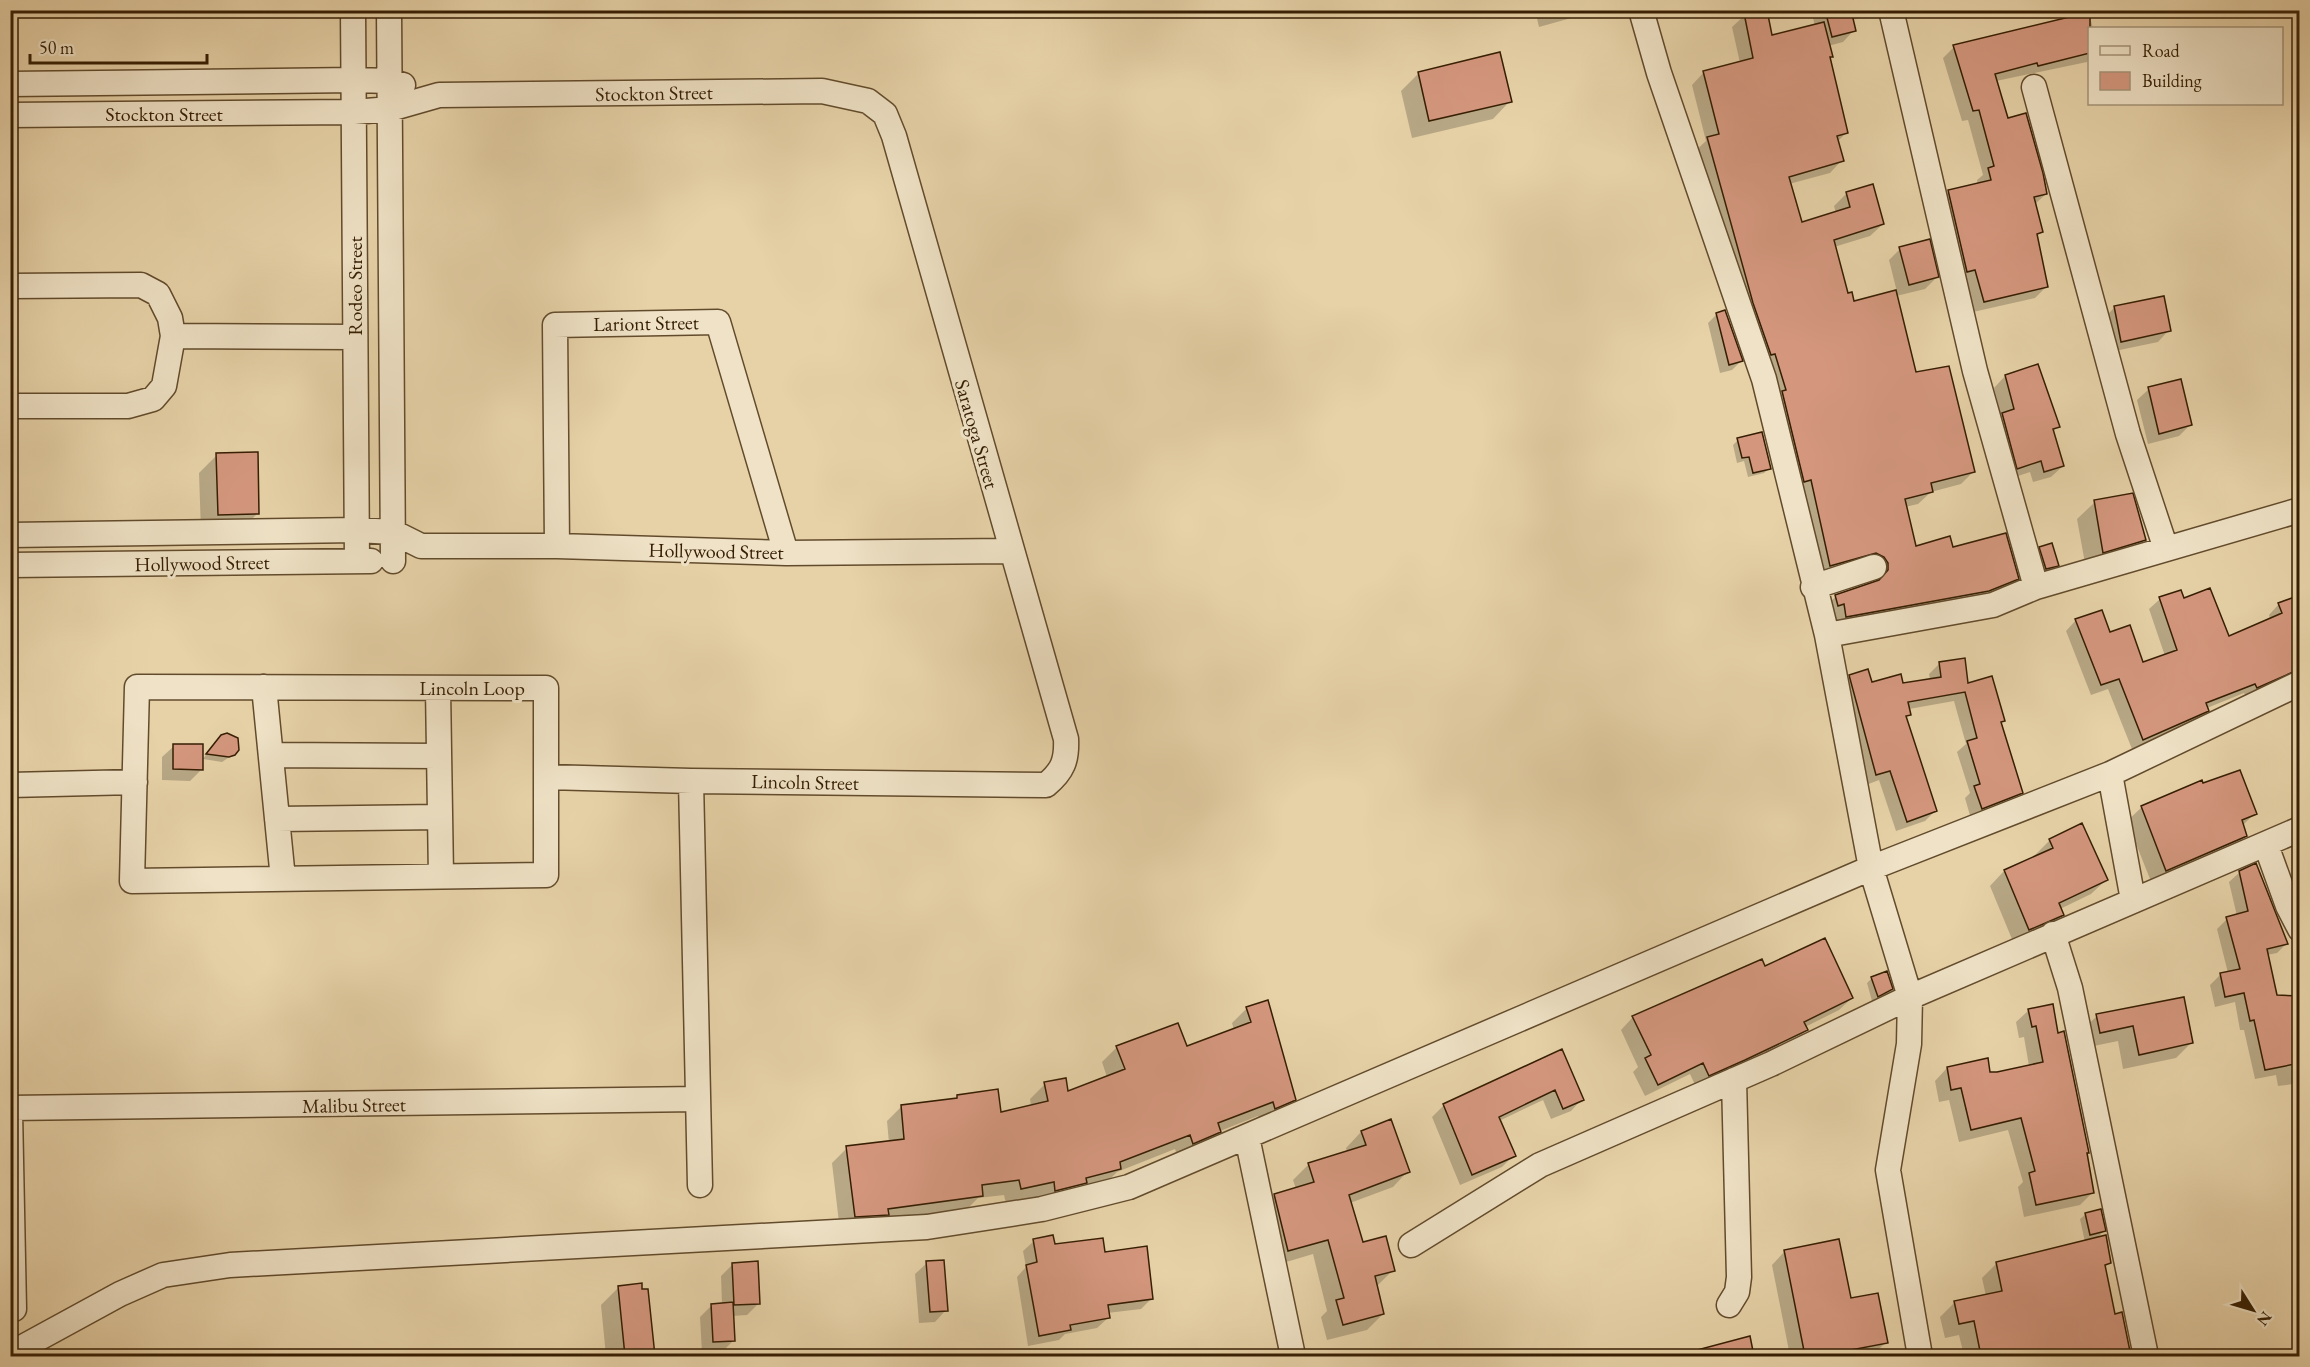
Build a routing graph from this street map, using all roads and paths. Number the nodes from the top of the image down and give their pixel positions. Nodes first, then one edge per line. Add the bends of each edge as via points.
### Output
1 (353, 10) edge
2 (389, 10) edge
3 (1641, 10) edge
4 (1891, 10) edge
5 (354, 80) junction
6 (390, 81) junction
7 (10, 84) edge
8 (2034, 87) dead end
9 (439, 95) junction
10 (868, 101) joint
11 (390, 109) junction
12 (354, 112) junction
13 (10, 115) edge
14 (10, 286) edge
15 (174, 336) junction
16 (355, 337) junction
17 (10, 406) edge
18 (2300, 510) edge
19 (357, 530) junction
20 (393, 532) junction
21 (10, 535) edge
22 (421, 546) junction
23 (557, 546) junction
24 (2166, 549) junction
25 (1010, 551) junction
26 (786, 553) junction
27 (357, 561) junction
28 (393, 561) junction
29 (10, 565) edge
30 (1874, 567) dead end
31 (1813, 587) junction
32 (2036, 587) junction
33 (1827, 635) junction
34 (2300, 683) edge
35 (264, 687) junction
36 (438, 687) junction
37 (271, 755) junction
38 (439, 756) junction
39 (1060, 774) joint
40 (2110, 774) junction
41 (547, 777) junction
42 (691, 781) junction
43 (135, 782) junction
44 (10, 785) edge
45 (440, 816) junction
46 (277, 819) junction
47 (2300, 829) edge
48 (2266, 845) junction
49 (1871, 868) junction
50 (441, 876) junction
51 (284, 879) junction
52 (2133, 900) junction
53 (2300, 929) edge
54 (2053, 934) junction
55 (1910, 998) junction
56 (1734, 1080) junction
57 (698, 1099) junction
58 (10, 1109) edge
59 (1246, 1137) junction
60 (700, 1185) dead end
61 (1411, 1245) dead end
62 (1730, 1305) dead end
63 (14, 1309) dead end
64 (10, 1354) edge
65 (1293, 1356) edge
66 (1920, 1356) edge
67 (2146, 1356) edge

1 - 5 street, Rodeo Street
2 - 6 street, Rodeo Street
3 - 31 street via 1764,380
4 - 32 street via 1975,371
5 - 6 street, Stockton Street
5 - 7 street, Stockton Street
5 - 12 street, Rodeo Street
6 - 9 street, Stockton Street
6 - 11 street, Rodeo Street
8 - 24 street via 2128,434
9 - 10 street, Stockton Street via 822,91
9 - 11 street, Stockton Street
10 - 25 street, Saratoga Street via 885,114 894,136
11 - 12 street, Stockton Street
11 - 20 street, Rodeo Street
12 - 13 street, Stockton Street
12 - 16 street, Rodeo Street
14 - 15 street via 141,285 158,294
15 - 16 street
15 - 17 street via 164,386 153,399 128,406
16 - 19 street, Rodeo Street
18 - 24 street
19 - 20 street, Hollywood Street
19 - 21 street, Hollywood Street
19 - 27 street, Rodeo Street
20 - 22 street
20 - 28 street, Rodeo Street
22 - 23 street, Hollywood Street
22 - 28 street
23 - 26 street, Hollywood Street
23 - 26 street, Lariont Street via 555,325 718,322
24 - 32 street
25 - 26 street, Hollywood Street
25 - 39 street, Saratoga Street via 1066,738 1066,758
27 - 28 street, Hollywood Street
27 - 29 street, Hollywood Street
30 - 31 street
31 - 33 street
32 - 33 street via 1993,605
33 - 49 street
34 - 40 street
35 - 36 street, Lincoln Loop
35 - 37 street
35 - 43 street, Lincoln Loop via 137,687
36 - 38 street
36 - 41 street, Lincoln Loop via 546,688
37 - 38 street
37 - 46 street
38 - 45 street
39 - 42 street, Lincoln Street via 1046,785
40 - 49 street
40 - 52 street
41 - 42 street, Lincoln Street
41 - 50 street, Lincoln Loop via 546,875
42 - 57 street
43 - 44 street
43 - 51 street, Lincoln Loop via 132,881
45 - 46 street
45 - 50 street
46 - 51 street
47 - 48 street
48 - 52 street
48 - 53 street
49 - 55 street
49 - 59 street
50 - 51 street, Lincoln Loop
52 - 54 street
54 - 55 street
54 - 67 street via 2070,988
55 - 56 street
55 - 66 street via 1909,1044 1888,1170
56 - 61 street via 1540,1165
56 - 62 street via 1739,1277
57 - 58 street, Malibu Street
57 - 60 street
58 - 63 street
59 - 64 street via 1129,1186 978,1221 915,1228 230,1265 163,1275
59 - 65 street

